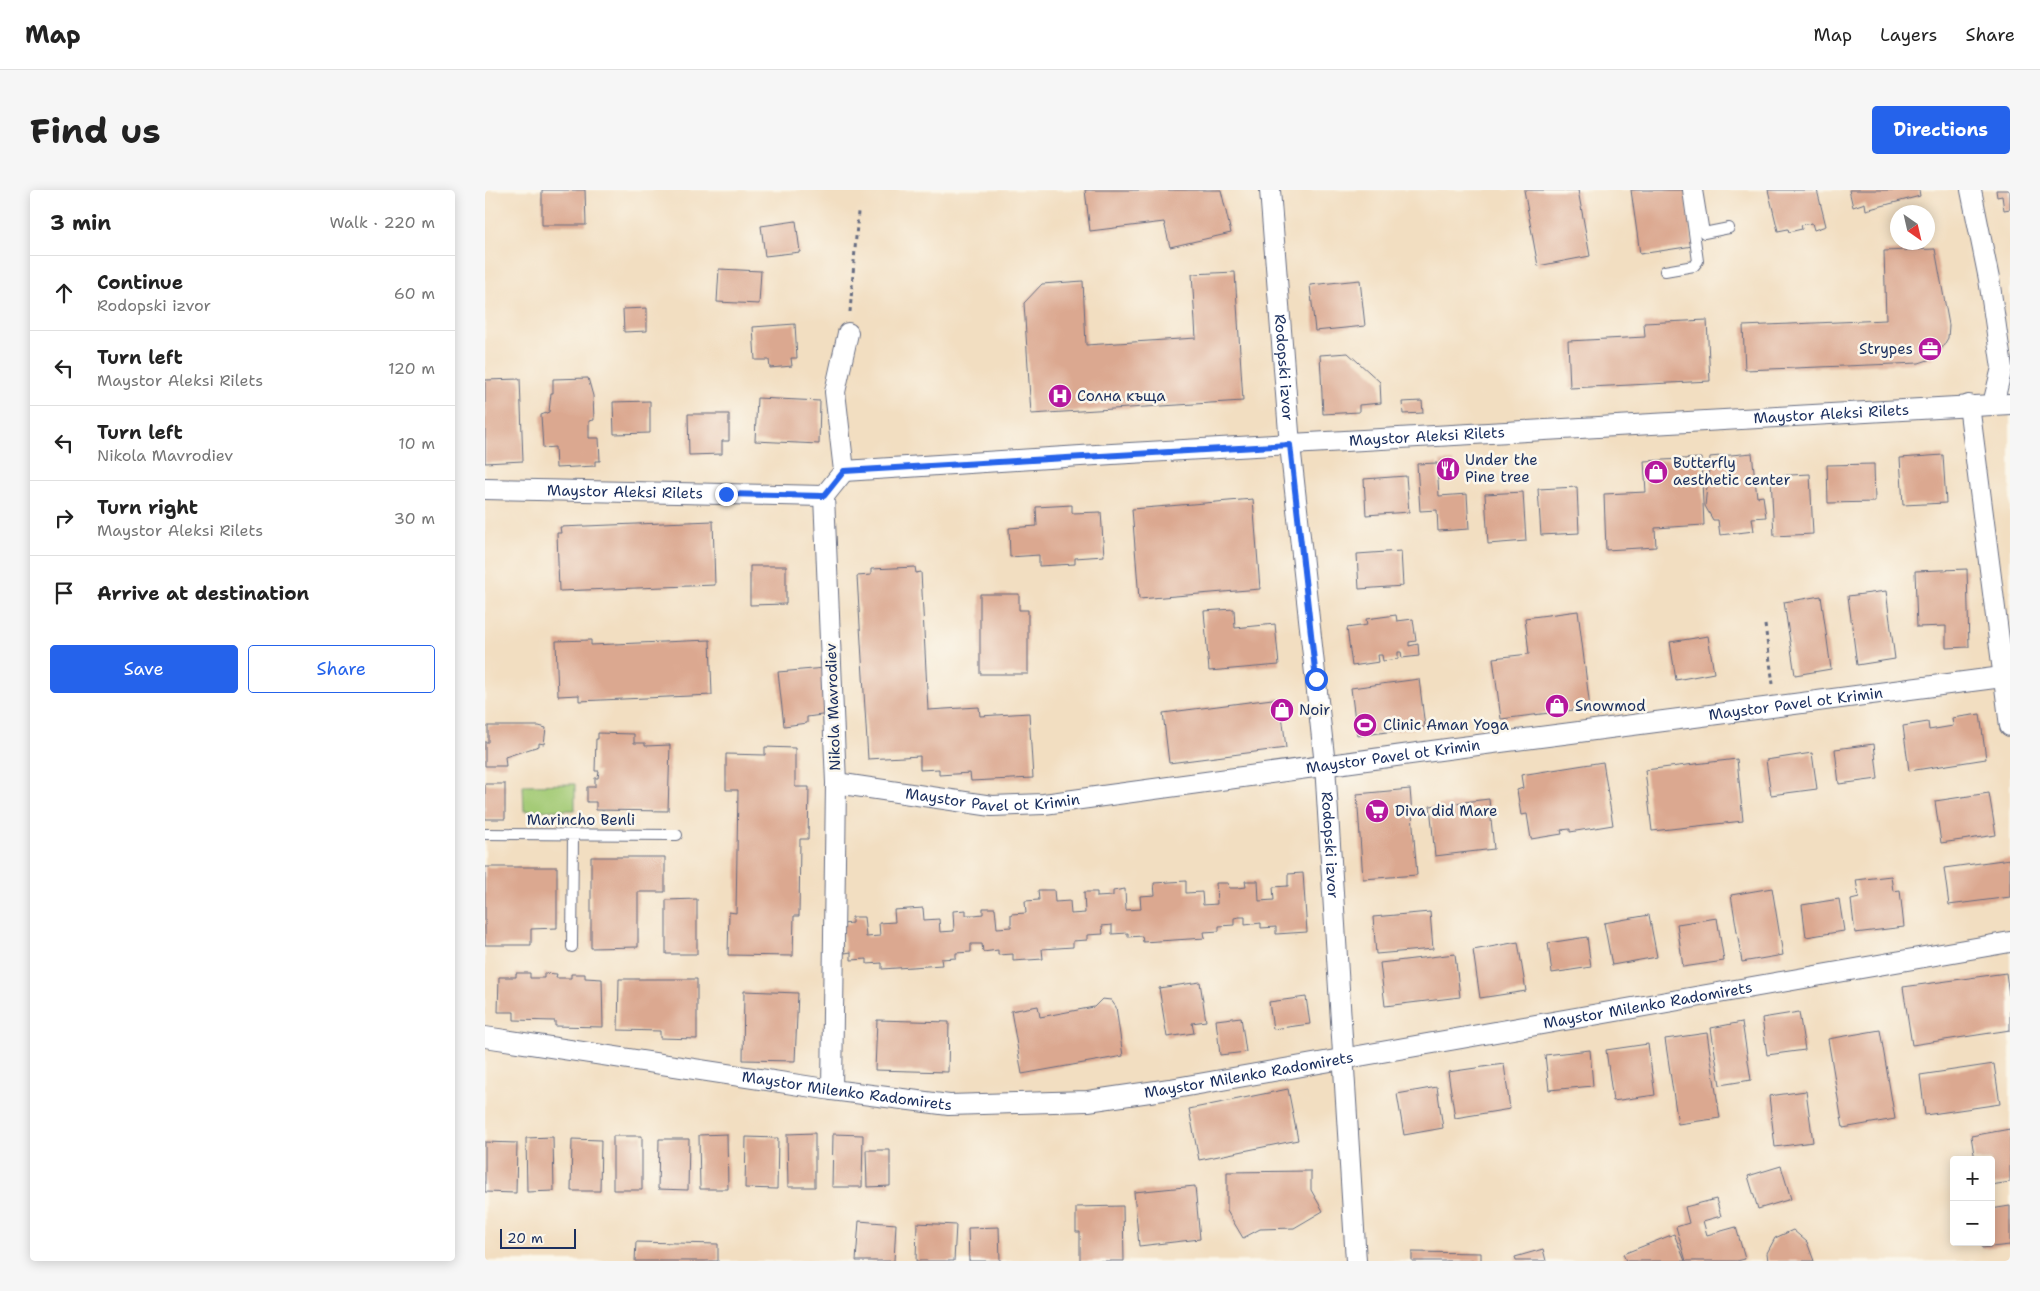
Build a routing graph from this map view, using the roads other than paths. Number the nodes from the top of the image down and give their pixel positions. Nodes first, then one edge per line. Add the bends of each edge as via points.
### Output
1 (1270, 190) edge
2 (1688, 190) edge
3 (1697, 190) edge
4 (1972, 191) edge
5 (1729, 228) dead end
6 (1665, 271) dead end
7 (848, 332) road end
8 (2002, 404) edge
9 (1969, 405) junction
10 (1290, 445) junction
11 (844, 471) junction
12 (485, 489) edge
13 (824, 496) junction
14 (2006, 677) edge
15 (2010, 726) edge
16 (1325, 765) junction
17 (836, 783) junction
18 (485, 834) edge
19 (573, 835) junction
20 (677, 835) dead end
21 (2010, 942) edge
22 (572, 947) dead end
23 (485, 1037) edge
24 (1342, 1058) junction
25 (832, 1090) junction
26 (1355, 1261) edge

1 - 10 street, Rodopski izvor
2 - 6 lane via 1699,261 1694,266
3 - 5 lane via 1704,233
4 - 8 street via 2002,368
7 - 11 street via 835,392
8 - 9 street, Maystor Aleksi Rilets
9 - 10 street, Maystor Aleksi Rilets
9 - 14 street
10 - 11 street, Maystor Aleksi Rilets
10 - 16 street, Rodopski izvor
11 - 13 street
12 - 13 street, Maystor Aleksi Rilets
13 - 17 street, Nikola Mavrodiev
14 - 15 street
14 - 16 street, Maystor Pavel ot Krimin
16 - 17 street, Maystor Pavel ot Krimin via 1045,804 992,806
16 - 24 street, Rodopski izvor
17 - 25 street, Nikola Mavrodiev
18 - 19 lane, Marincho Benli
19 - 20 lane, Marincho Benli
19 - 22 lane
21 - 24 street, Maystor Milenko Radomirets
23 - 25 street, Maystor Milenko Radomirets
24 - 25 street, Maystor Milenko Radomirets via 1088,1101 949,1105
24 - 26 street, Rodopski izvor

